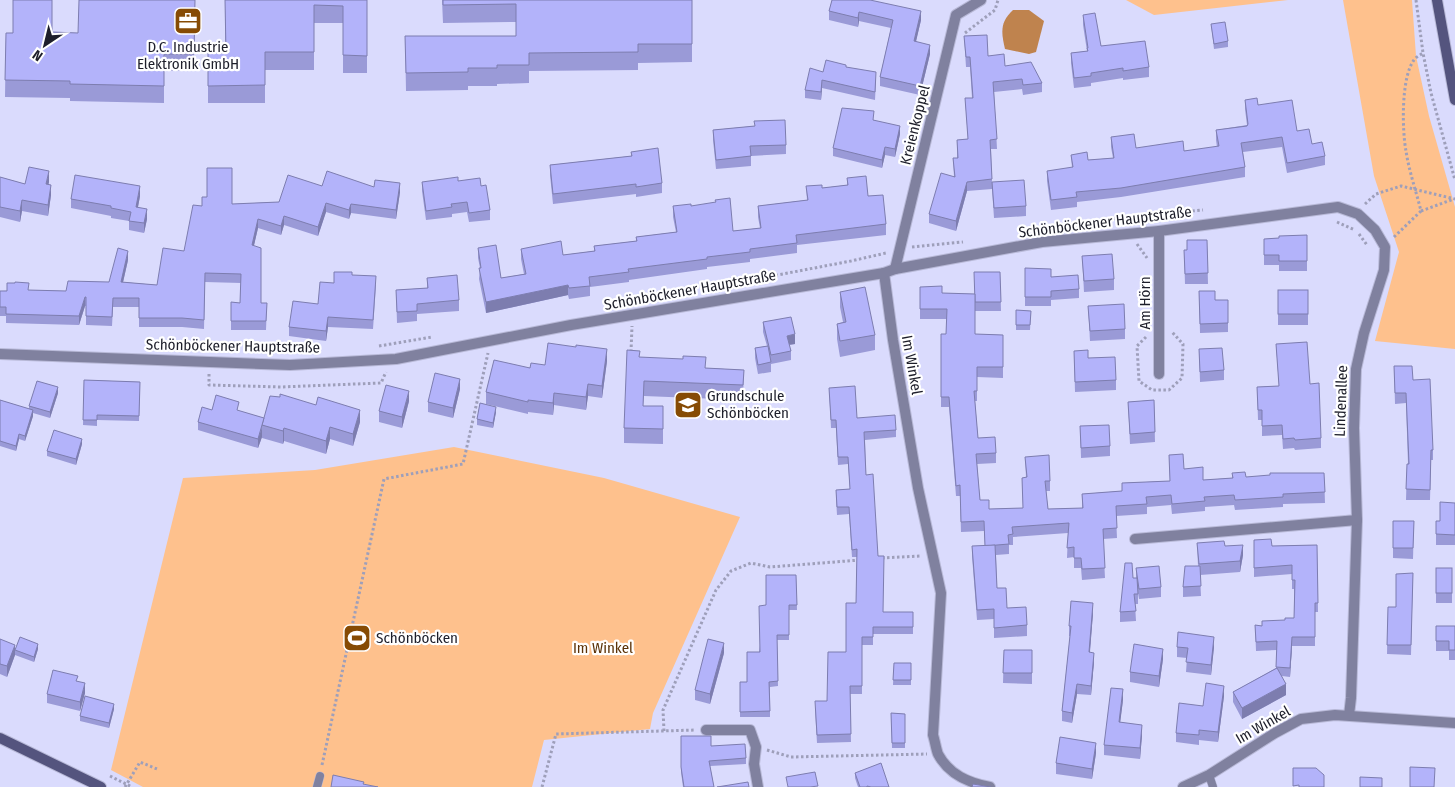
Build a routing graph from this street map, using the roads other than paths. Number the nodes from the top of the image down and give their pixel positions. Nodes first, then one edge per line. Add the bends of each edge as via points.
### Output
1 (981, 0) edge
2 (1437, 0) edge
3 (1455, 100) edge
4 (1159, 232) junction
5 (1385, 247) joint
6 (895, 269) junction
7 (884, 273) junction
8 (0, 354) edge
9 (1159, 374) dead end
10 (1357, 520) junction
11 (1135, 539) dead end
12 (1349, 715) junction
13 (1455, 723) edge
14 (706, 730) road end
15 (0, 738) edge
16 (1209, 775) junction
17 (320, 776) road end
18 (80, 782) edge
19 (101, 787) edge
20 (317, 787) edge
21 (758, 787) edge
22 (990, 787) edge
23 (1183, 787) edge
24 (1213, 787) edge

1 - 6 street, Kreienkoppel via 956,16
2 - 3 main road
4 - 5 street, Schönböckener Hauptstraße via 1338,208 1358,214
4 - 6 street, Schönböckener Hauptstraße via 1042,242
4 - 9 street, Am Hörn
5 - 10 street, Lindenallee via 1384,270 1356,369
6 - 7 street, Schönböckener Hauptstraße
7 - 8 street, Schönböckener Hauptstraße via 396,358 290,365
7 - 22 street, Im Winkel via 918,488 941,594 933,735 938,754 950,770 969,782
10 - 11 street
10 - 12 street, Lindenallee
12 - 13 street, Im Winkel
12 - 16 street, Im Winkel via 1301,719
14 - 21 street via 750,730 756,747 754,764
15 - 18 main road
16 - 23 street, Im Winkel
16 - 24 lane
17 - 20 lane
18 - 19 main road

